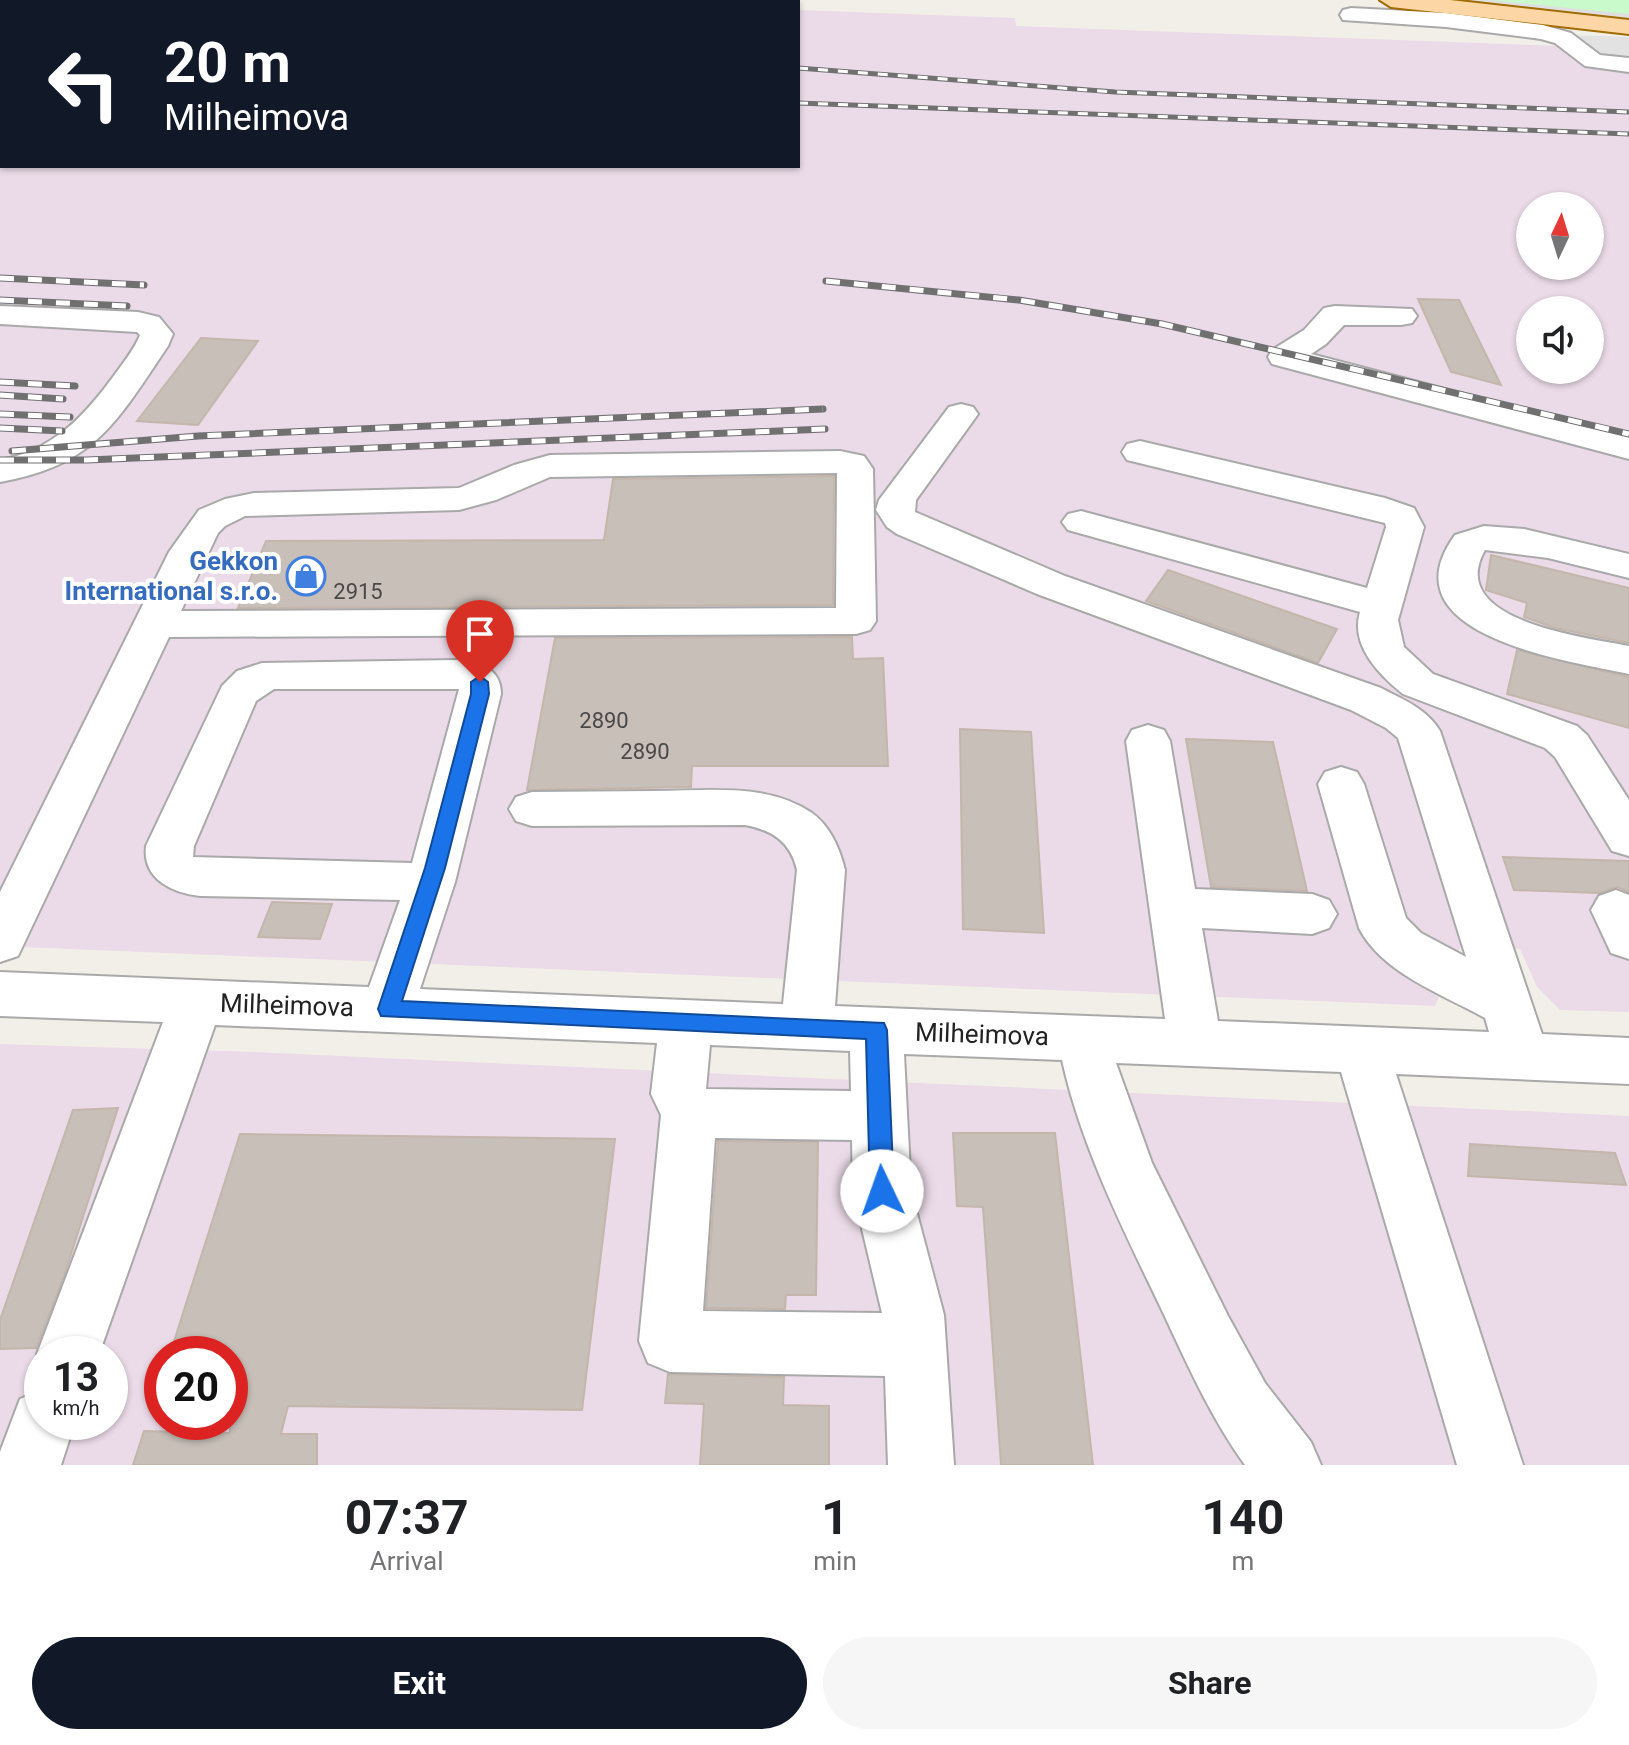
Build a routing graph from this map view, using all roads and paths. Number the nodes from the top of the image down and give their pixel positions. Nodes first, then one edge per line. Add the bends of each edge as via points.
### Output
1 (1391, 0) edge
2 (1351, 15) dead end
3 (1629, 27) edge
4 (1629, 65) edge
5 (0, 315) edge
6 (1401, 316) dead end
7 (961, 414) dead end
8 (1629, 448) edge
9 (1140, 452) dead end
10 (0, 471) edge
11 (1081, 522) dead end
12 (1629, 566) edge
13 (1382, 605) junction
14 (155, 624) junction
15 (1629, 660) edge
16 (1148, 741) dead end
17 (1341, 784) dead end
18 (532, 809) dead end
19 (1629, 838) edge
20 (431, 882) junction
21 (1174, 907) junction
22 (1312, 914) dead end
23 (0, 942) edge
24 (0, 994) edge
25 (197, 1002) junction
26 (1507, 1005) junction
27 (388, 1009) junction
28 (686, 1022) junction
29 (807, 1026) junction
30 (876, 1030) junction
31 (1083, 1038) junction
32 (1195, 1043) junction
33 (1361, 1050) junction
34 (1523, 1056) junction
35 (1627, 1066) edge
36 (689, 1113) junction
37 (879, 1116) junction
38 (75, 1336) edge
39 (915, 1345) junction
40 (37, 1440) edge
41 (28, 1465) edge
42 (921, 1465) edge
43 (1288, 1465) edge
44 (1490, 1465) edge

1 - 3 main road
2 - 4 street via 1543,32 1563,38 1593,61
5 - 10 street via 138,322 157,334 81,439 34,466
6 - 8 street via 1335,315 1315,337 1284,357 1474,395
7 - 26 street via 898,500 895,510 900,519 1051,585 1366,699 1411,724 1423,738
9 - 13 street via 1401,516 1405,527
11 - 13 street
12 - 15 street via 1517,540 1485,538 1467,546 1458,586 1472,606 1501,627
13 - 19 street via 1377,632 1403,673 1444,696 1561,737
14 - 14 street via 205,525 242,505 459,499 550,466 840,462 855,469 856,621
14 - 23 street
16 - 21 street
17 - 26 street via 1378,916 1391,937
18 - 29 street via 745,808 799,826 819,854 821,870
20 - 20 street via 480,694 477,678 274,675 245,686 170,846 173,869 191,876
20 - 27 street
21 - 22 street
21 - 32 street
24 - 25 street, Milheimova
25 - 27 street, Milheimova
25 - 38 street
26 - 34 street
27 - 28 street, Milheimova
28 - 29 street, Milheimova
28 - 36 street via 678,1094
29 - 30 street, Milheimova
30 - 31 street, Milheimova
30 - 37 street
31 - 32 street, Milheimova
31 - 43 street via 1105,1119 1147,1216 1243,1403
32 - 33 street, Milheimova
33 - 34 street, Milheimova
33 - 44 street
34 - 35 street, Milheimova
36 - 37 street
36 - 39 street via 670,1341
37 - 39 street via 882,1191 910,1291
39 - 42 street
40 - 41 street

